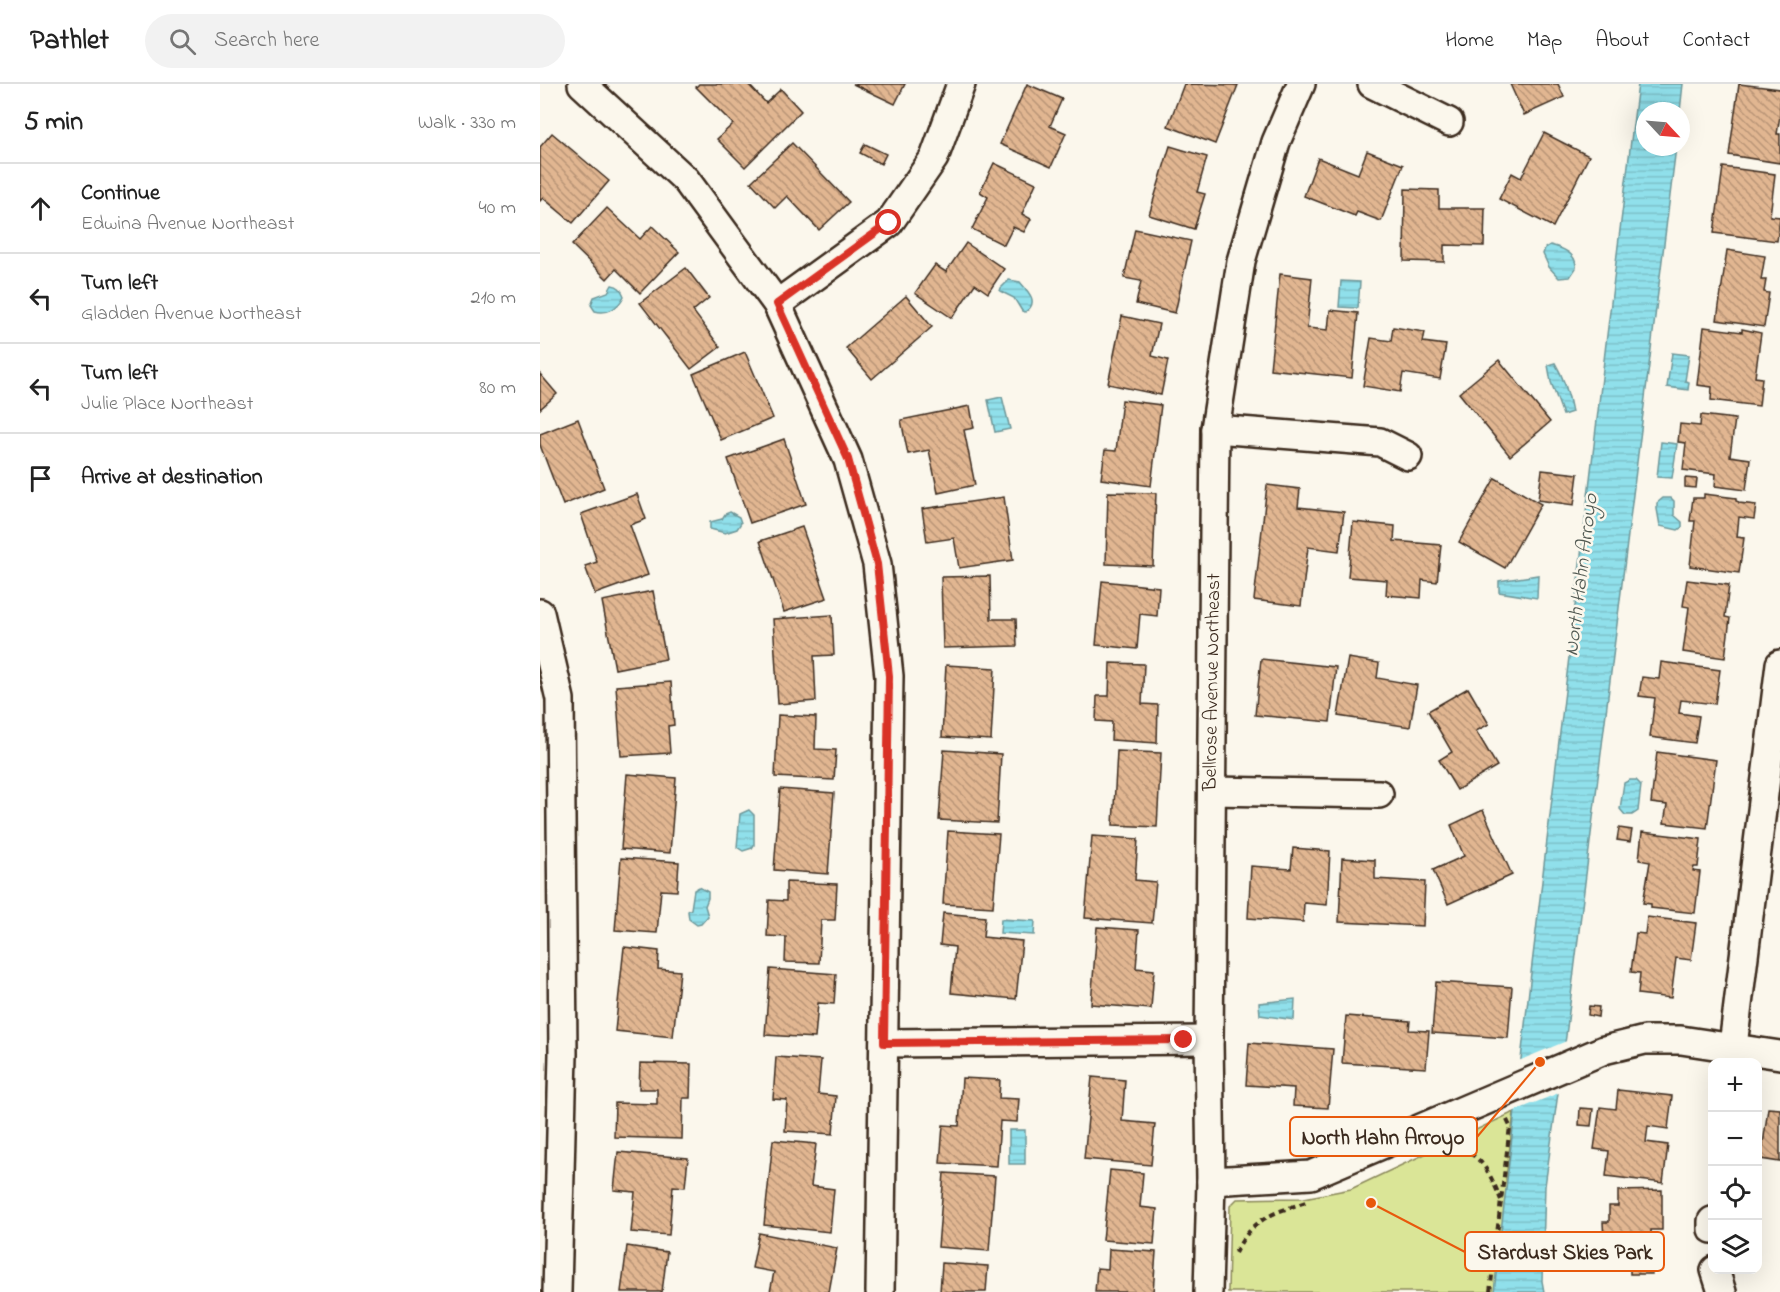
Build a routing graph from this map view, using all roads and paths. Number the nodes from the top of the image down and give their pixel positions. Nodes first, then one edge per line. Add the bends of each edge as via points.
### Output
1 (582, 84) edge
2 (961, 84) edge
3 (1301, 84) edge
4 (1372, 84) edge
5 (1449, 122) dead end
6 (777, 304) junction
7 (1215, 429) junction
8 (1408, 456) dead end
9 (540, 613) edge
10 (1780, 664) edge
11 (1212, 792) junction
12 (1379, 794) dead end
13 (1209, 1040) junction
14 (884, 1043) junction
15 (1780, 1054) edge
16 (1732, 1055) edge
17 (1501, 1104) junction
18 (1431, 1154) dead end
19 (1212, 1181) junction
20 (1310, 1200) dead end
21 (1501, 1200) junction
22 (1234, 1256) dead end
23 (1717, 1274) edge
24 (557, 1292) edge
25 (880, 1292) edge
26 (1208, 1292) edge
27 (1490, 1292) edge
28 (1722, 1292) edge

1 - 6 street via 686,180
2 - 6 street via 934,158 889,223
3 - 7 street, Bellrose Avenue Northeast via 1276,142 1241,261
4 - 5 street
6 - 14 street via 848,459 877,564 889,676
7 - 8 street via 1380,442
7 - 11 street, Bellrose Avenue Northeast
9 - 24 street via 560,699 563,1054
10 - 16 street
11 - 12 street
11 - 13 street, Bellrose Avenue Northeast
13 - 14 street
13 - 19 street, Bellrose Avenue Northeast
14 - 25 street
15 - 16 street
16 - 17 street via 1681,1040 1645,1040 1604,1050
17 - 19 street via 1311,1175
17 - 21 path via 1510,1126
18 - 21 path via 1457,1149 1472,1154 1491,1175
19 - 26 street, Bellrose Avenue Northeast
20 - 22 path via 1277,1212 1251,1228
21 - 27 path
23 - 28 street

